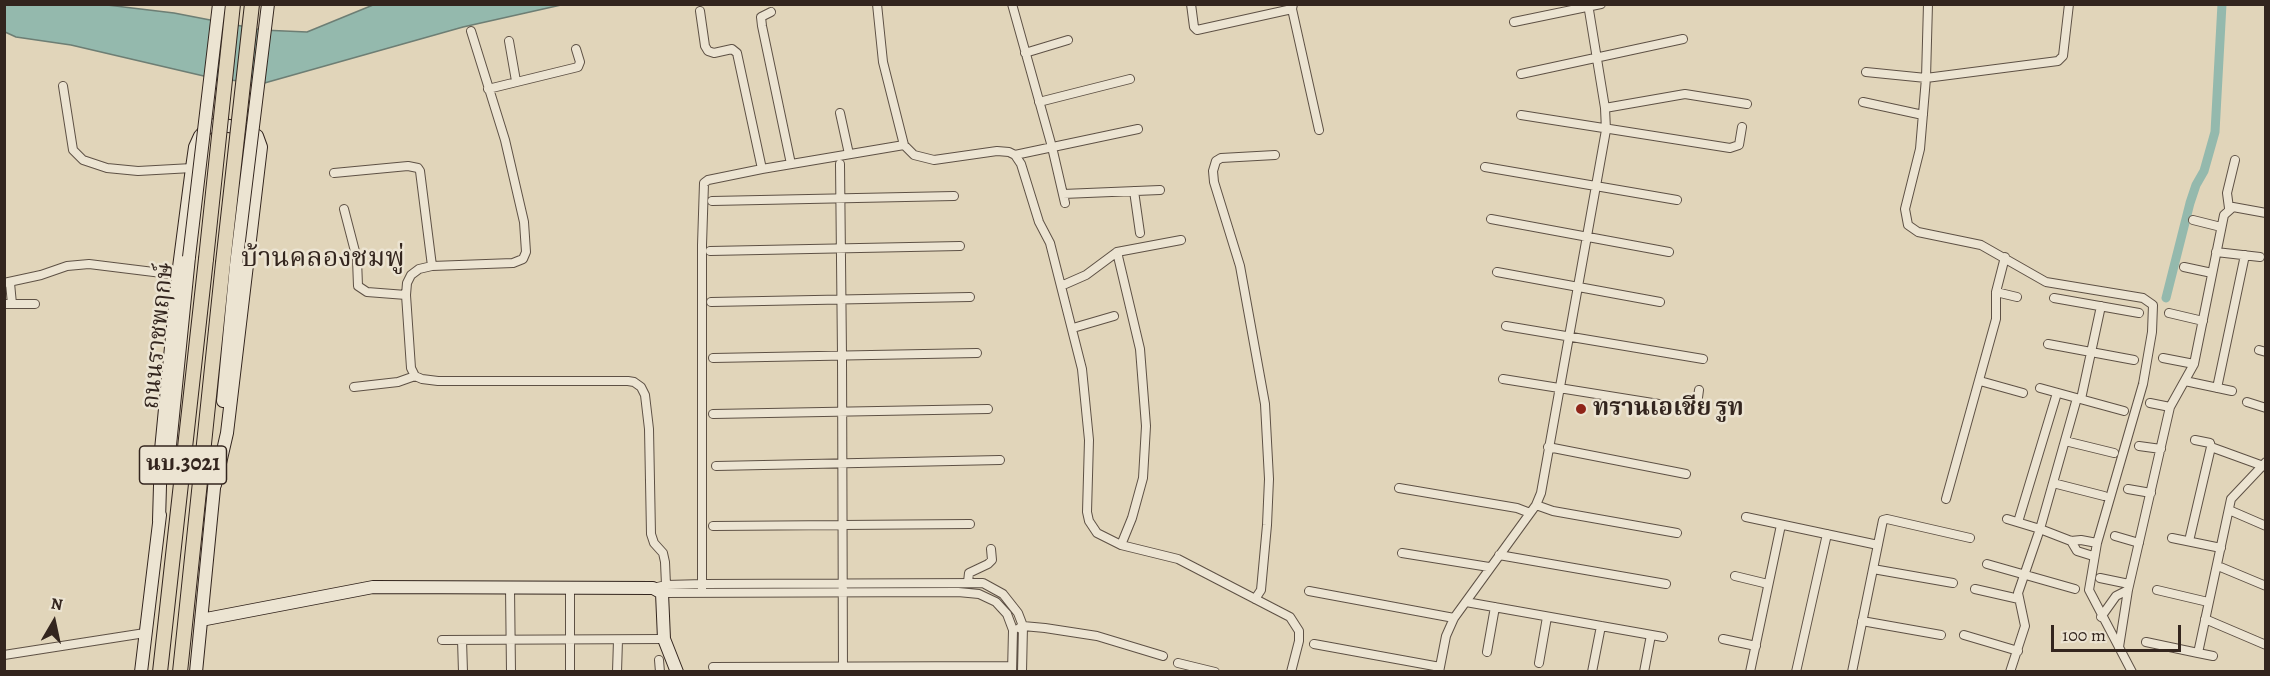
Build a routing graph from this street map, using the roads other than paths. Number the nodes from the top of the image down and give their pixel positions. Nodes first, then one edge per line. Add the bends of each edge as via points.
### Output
1 (219, 4) edge
2 (233, 4) edge
3 (252, 4) edge
4 (268, 4) edge
5 (877, 4) edge
6 (1011, 4) edge
7 (1191, 4) edge
8 (1601, 4) edge
9 (1928, 4) edge
10 (2069, 4) edge
11 (1588, 6) edge
12 (1292, 7) edge
13 (700, 11) dead end
14 (771, 12) dead end
15 (1514, 22) dead end
16 (471, 31) dead end
17 (1683, 39) dead end
18 (1068, 40) dead end
19 (509, 42) dead end
20 (576, 49) dead end
21 (1025, 53) junction
22 (1597, 57) junction
23 (1866, 72) dead end
24 (1521, 74) dead end
25 (1926, 78) junction
26 (1130, 79) dead end
27 (516, 81) junction
28 (63, 86) dead end
29 (488, 89) junction
30 (1039, 102) junction
31 (1863, 102) dead end
32 (1747, 104) dead end
33 (1605, 108) junction
34 (840, 113) dead end
35 (1521, 115) dead end
36 (1923, 115) junction
37 (1742, 127) dead end
38 (1138, 129) dead end
39 (1319, 130) dead end
40 (1606, 130) junction
41 (904, 145) junction
42 (1052, 147) junction
43 (849, 154) junction
44 (1015, 155) junction
45 (1275, 155) dead end
46 (2235, 160) dead end
47 (791, 164) junction
48 (840, 164) dead end
49 (1485, 167) dead end
50 (192, 168) junction
51 (762, 169) junction
52 (334, 173) dead end
53 (1597, 186) junction
54 (1160, 190) dead end
55 (1134, 192) junction
56 (954, 196) dead end
57 (841, 198) junction
58 (1677, 200) dead end
59 (712, 201) dead end
60 (2229, 208) junction
61 (344, 209) dead end
62 (2265, 213) edge
63 (1491, 219) dead end
64 (2193, 220) dead end
65 (2221, 227) junction
66 (1140, 233) dead end
67 (1587, 237) junction
68 (1181, 240) dead end
69 (960, 246) dead end
70 (840, 248) junction
71 (710, 251) dead end
72 (1117, 252) junction
73 (1669, 252) dead end
74 (2216, 252) junction
75 (2245, 255) junction
76 (2005, 257) junction
77 (2260, 257) dead end
78 (230, 264) junction
79 (432, 266) junction
80 (2184, 267) dead end
81 (1497, 272) dead end
82 (2212, 273) junction
83 (178, 275) junction
84 (7, 283) edge
85 (1061, 286) junction
86 (1578, 286) junction
87 (1996, 292) junction
88 (406, 296) junction
89 (970, 297) dead end
90 (2017, 297) dead end
91 (2054, 298) dead end
92 (841, 299) junction
93 (711, 302) dead end
94 (1660, 302) dead end
95 (35, 303) dead end
96 (8, 304) edge
97 (2101, 306) junction
98 (2139, 313) dead end
99 (2169, 314) dead end
100 (1114, 316) dead end
101 (2203, 321) junction
102 (1506, 326) dead end
103 (1073, 328) junction
104 (1569, 336) junction
105 (2048, 345) dead end
106 (977, 353) dead end
107 (2091, 353) junction
108 (842, 355) junction
109 (712, 358) dead end
110 (2163, 358) dead end
111 (1703, 359) dead end
112 (2134, 360) dead end
113 (2194, 364) junction
114 (415, 376) junction
115 (1503, 379) dead end
116 (1980, 381) junction
117 (2185, 381) junction
118 (354, 387) dead end
119 (2040, 388) dead end
120 (2217, 388) junction
121 (1560, 389) junction
122 (1699, 390) dead end
123 (2232, 391) dead end
124 (2023, 393) dead end
125 (2057, 393) junction
126 (2079, 399) junction
127 (2150, 402) dead end
128 (2247, 402) dead end
129 (2170, 407) junction
130 (2265, 408) edge
131 (988, 409) dead end
132 (2124, 411) dead end
133 (842, 412) junction
134 (714, 414) dead end
135 (2195, 440) dead end
136 (2065, 441) junction
137 (2139, 446) dead end
138 (1548, 447) junction
139 (2211, 447) junction
140 (2161, 449) junction
141 (2114, 453) dead end
142 (1000, 460) dead end
143 (842, 463) junction
144 (2265, 465) edge
145 (716, 466) dead end
146 (1686, 474) dead end
147 (2053, 483) junction
148 (215, 485) junction
149 (1399, 488) dead end
150 (2128, 489) dead end
151 (2151, 493) junction
152 (2104, 496) dead end
153 (1946, 499) dead end
154 (1533, 509) junction
155 (2229, 510) junction
156 (1746, 517) dead end
157 (2007, 519) dead end
158 (159, 521) junction
159 (2018, 522) junction
160 (970, 524) dead end
161 (842, 525) junction
162 (1781, 525) junction
163 (712, 526) dead end
164 (2265, 526) edge
165 (2040, 529) junction
166 (1677, 533) dead end
167 (1827, 534) junction
168 (2115, 536) dead end
169 (2172, 537) dead end
170 (1970, 538) dead end
171 (2071, 541) junction
172 (2189, 541) junction
173 (2097, 543) junction
174 (2139, 543) junction
175 (1121, 545) junction
176 (1878, 545) junction
177 (2221, 548) junction
178 (991, 549) dead end
179 (1402, 553) dead end
180 (1499, 555) junction
181 (2093, 556) junction
182 (1987, 564) dead end
183 (2218, 566) junction
184 (1489, 567) junction
185 (1873, 569) junction
186 (2023, 575) junction
187 (1735, 576) dead end
188 (2100, 578) dead end
189 (968, 582) junction
190 (843, 583) junction
191 (1953, 583) dead end
192 (1666, 584) dead end
193 (1768, 584) junction
194 (2265, 586) edge
195 (2129, 587) junction
196 (510, 588) junction
197 (570, 589) junction
198 (703, 589) junction
199 (1976, 589) dead end
200 (2075, 589) dead end
201 (662, 590) junction
202 (2157, 590) dead end
203 (1309, 591) dead end
204 (843, 593) junction
205 (1255, 599) junction
206 (2019, 599) junction
207 (1466, 602) junction
208 (2208, 602) junction
209 (1495, 607) junction
210 (1547, 617) junction
211 (2101, 617) junction
212 (1454, 618) junction
213 (2205, 619) junction
214 (201, 620) junction
215 (1862, 621) junction
216 (1023, 626) junction
217 (1600, 626) junction
218 (1013, 630) junction
219 (145, 633) junction
220 (1651, 635) junction
221 (1941, 635) dead end
222 (1964, 635) dead end
223 (1663, 637) dead end
224 (664, 639) junction
225 (1723, 639) dead end
226 (442, 640) dead end
227 (462, 640) junction
228 (570, 640) junction
229 (618, 640) junction
230 (510, 641) junction
231 (2146, 642) dead end
232 (1314, 644) dead end
233 (2265, 645) edge
234 (1756, 646) junction
235 (2119, 647) junction
236 (2018, 651) junction
237 (1487, 652) dead end
238 (2198, 653) junction
239 (4, 655) edge
240 (1163, 656) dead end
241 (2213, 656) dead end
242 (659, 660) dead end
243 (1178, 663) dead end
244 (1539, 663) dead end
245 (713, 667) dead end
246 (843, 669) edge
247 (1012, 669) edge
248 (1440, 669) edge
249 (141, 672) edge
250 (159, 672) edge
251 (180, 672) edge
252 (196, 672) edge
253 (463, 672) edge
254 (511, 672) edge
255 (570, 672) edge
256 (617, 672) edge
257 (660, 672) edge
258 (677, 672) edge
259 (1022, 672) edge
260 (1215, 672) edge
261 (1291, 672) edge
262 (1592, 672) edge
263 (1644, 672) edge
264 (1750, 672) edge
265 (1796, 672) edge
266 (1852, 672) edge
267 (2010, 672) edge
268 (2132, 672) edge

1 - 158 main road, ถนนราชพฤกษ์ / นบ.3021, bridge via 168,472
2 - 250 main road, ถนนราชพฤกษ์ / นบ.3021, bridge
3 - 78 main road, นบ.3021, bridge
4 - 78 main road, นบ.3021, bridge
5 - 41 street via 883,62
6 - 21 street
7 - 12 street via 1197,30
8 - 11 street
9 - 25 street
10 - 25 street via 2063,57 2058,61
11 - 15 street
11 - 22 street
12 - 39 street
13 - 51 street via 708,51 732,49 736,53
14 - 47 street via 761,17 762,26
16 - 29 street
17 - 22 street
18 - 21 street
19 - 27 street
20 - 27 street via 578,67
21 - 30 street
22 - 24 street
22 - 33 street
23 - 25 street
25 - 36 street
26 - 30 street
27 - 29 street
28 - 50 street via 73,150 83,160 107,168 138,171
29 - 79 street via 505,140 526,234 526,252 523,259 513,263
30 - 42 street
31 - 36 street
32 - 33 street via 1685,94
33 - 40 street
34 - 43 street
35 - 40 street
36 - 76 street via 1920,149 1905,209 1908,225 1918,231 1981,245
37 - 40 street via 1739,145 1730,148
38 - 42 street
40 - 53 street
41 - 43 street
41 - 44 street via 914,155 934,160 997,151
42 - 44 street
42 - 55 street via 1064,199
43 - 47 street
44 - 85 street via 1050,243
45 - 205 street via 1221,158 1213,171 1240,266 1265,404 1269,455 1267,525 1262,590
46 - 60 street via 2227,193
47 - 51 street
48 - 57 street
49 - 53 street
50 - 83 main road
50 - 148 main road via 195,147 207,128 228,125 257,136 261,147 227,433
51 - 198 street via 708,180 702,189
52 - 79 street via 418,168
53 - 58 street
53 - 67 street
54 - 55 street
55 - 66 street
56 - 57 street
57 - 59 street
57 - 70 street
60 - 62 street
60 - 65 street
61 - 88 street via 357,259 358,286 367,292
63 - 67 street
64 - 65 street
65 - 74 street
67 - 73 street
67 - 86 street
68 - 72 street
69 - 70 street
70 - 71 street
70 - 92 street
72 - 85 street via 1086,275
72 - 175 street via 1140,350 1146,426 1143,478
74 - 75 street
74 - 82 street
75 - 77 street
75 - 120 street
76 - 87 street
76 - 173 street via 2046,282 2143,298 2153,305 2143,384
78 - 148 main road, นบ.3021
78 - 251 main road, นบ.3021
79 - 88 street via 411,275
80 - 82 street
81 - 86 street
82 - 101 street
83 - 84 street via 89,264 67,266
83 - 158 main road via 159,474
84 - 96 street
85 - 103 street
86 - 94 street
86 - 104 street
87 - 90 street
87 - 116 street via 1996,320
88 - 114 street via 409,359
89 - 92 street
91 - 97 street
92 - 93 street
92 - 108 street
95 - 96 street
97 - 98 street
97 - 107 street
99 - 101 street
100 - 103 street
101 - 113 street
102 - 104 street
103 - 175 street via 1086,396 1089,521 1097,533
104 - 111 street
104 - 121 street
105 - 107 street
106 - 108 street
107 - 112 street
107 - 126 street
108 - 109 street
108 - 133 street
110 - 113 street
113 - 117 street
114 - 118 street
114 - 201 street via 438,381 634,381 641,387 649,429 651,534 663,553
115 - 121 street
116 - 124 street
116 - 153 street
117 - 120 street
117 - 129 street
119 - 125 street
120 - 123 street
121 - 122 street via 1690,409 1697,405
121 - 138 street
125 - 126 street
125 - 159 street
126 - 132 street
126 - 136 street
127 - 129 street
128 - 130 street
129 - 140 street
131 - 133 street
133 - 134 street
133 - 143 street
135 - 139 street via 2210,443
136 - 141 street
136 - 147 street
137 - 140 street
138 - 146 street
138 - 154 street via 1540,493
139 - 144 street
139 - 172 street
140 - 151 street
142 - 143 street
143 - 145 street
143 - 161 street
144 - 155 street via 2231,499
147 - 152 street
147 - 165 street
148 - 214 main road, นบ.3021
149 - 154 street
150 - 151 street
151 - 174 street
154 - 166 street
154 - 180 street
155 - 164 street
155 - 177 street
156 - 162 street
157 - 159 street
158 - 219 main road, ถนนราชพฤกษ์ / นบ.3021
159 - 165 street
160 - 161 street
161 - 163 street
161 - 190 street
162 - 167 street
162 - 193 street
165 - 171 street
165 - 186 street
167 - 176 street
167 - 265 street
168 - 174 street
169 - 172 street
170 - 176 street via 1887,519 1883,520
171 - 173 street
171 - 181 street via 2077,551
172 - 177 street
173 - 181 street
174 - 195 street
175 - 205 street via 1178,559
176 - 185 street
177 - 183 street
178 - 189 street via 992,560 969,573
179 - 184 street
180 - 184 street
180 - 192 street
181 - 211 street via 2089,591
182 - 186 street
183 - 194 street
183 - 208 street
184 - 207 street
185 - 191 street
185 - 215 street
186 - 200 street
186 - 206 street
187 - 193 street
188 - 195 street
189 - 190 street
189 - 216 street via 984,583 1003,594
190 - 198 street
190 - 204 street
193 - 234 street
195 - 211 street via 2116,596
195 - 235 street
196 - 197 main road
196 - 214 main road via 373,587
196 - 230 street
197 - 201 main road
197 - 228 street
198 - 201 street
198 - 204 street
199 - 206 street
201 - 224 main road
202 - 208 street
203 - 212 street
204 - 218 street via 979,594 996,602 1007,614
204 - 246 street
205 - 261 street via 1290,617 1299,632
206 - 236 street via 2025,626
207 - 209 street
207 - 212 street
208 - 213 street
209 - 210 street
209 - 237 street
210 - 217 street
210 - 244 street
211 - 235 street
212 - 248 street
213 - 233 street
213 - 238 street
214 - 252 main road, นบ.3021
215 - 221 street
215 - 266 street
216 - 218 street
216 - 240 street via 1097,636
216 - 259 street
217 - 220 street
217 - 262 street
218 - 247 street
219 - 239 street
219 - 249 main road, ถนนราชพฤกษ์ / นบ.3021
220 - 223 street
220 - 263 street
222 - 236 street
224 - 229 street
224 - 258 main road
225 - 234 street
226 - 227 street
227 - 230 street
227 - 253 street
228 - 229 street
228 - 230 street
228 - 255 street
229 - 256 street
230 - 254 street
231 - 238 street
232 - 248 street
234 - 264 street
235 - 268 street
236 - 267 street
238 - 241 street
242 - 257 street
243 - 260 street
245 - 246 street
246 - 247 street

